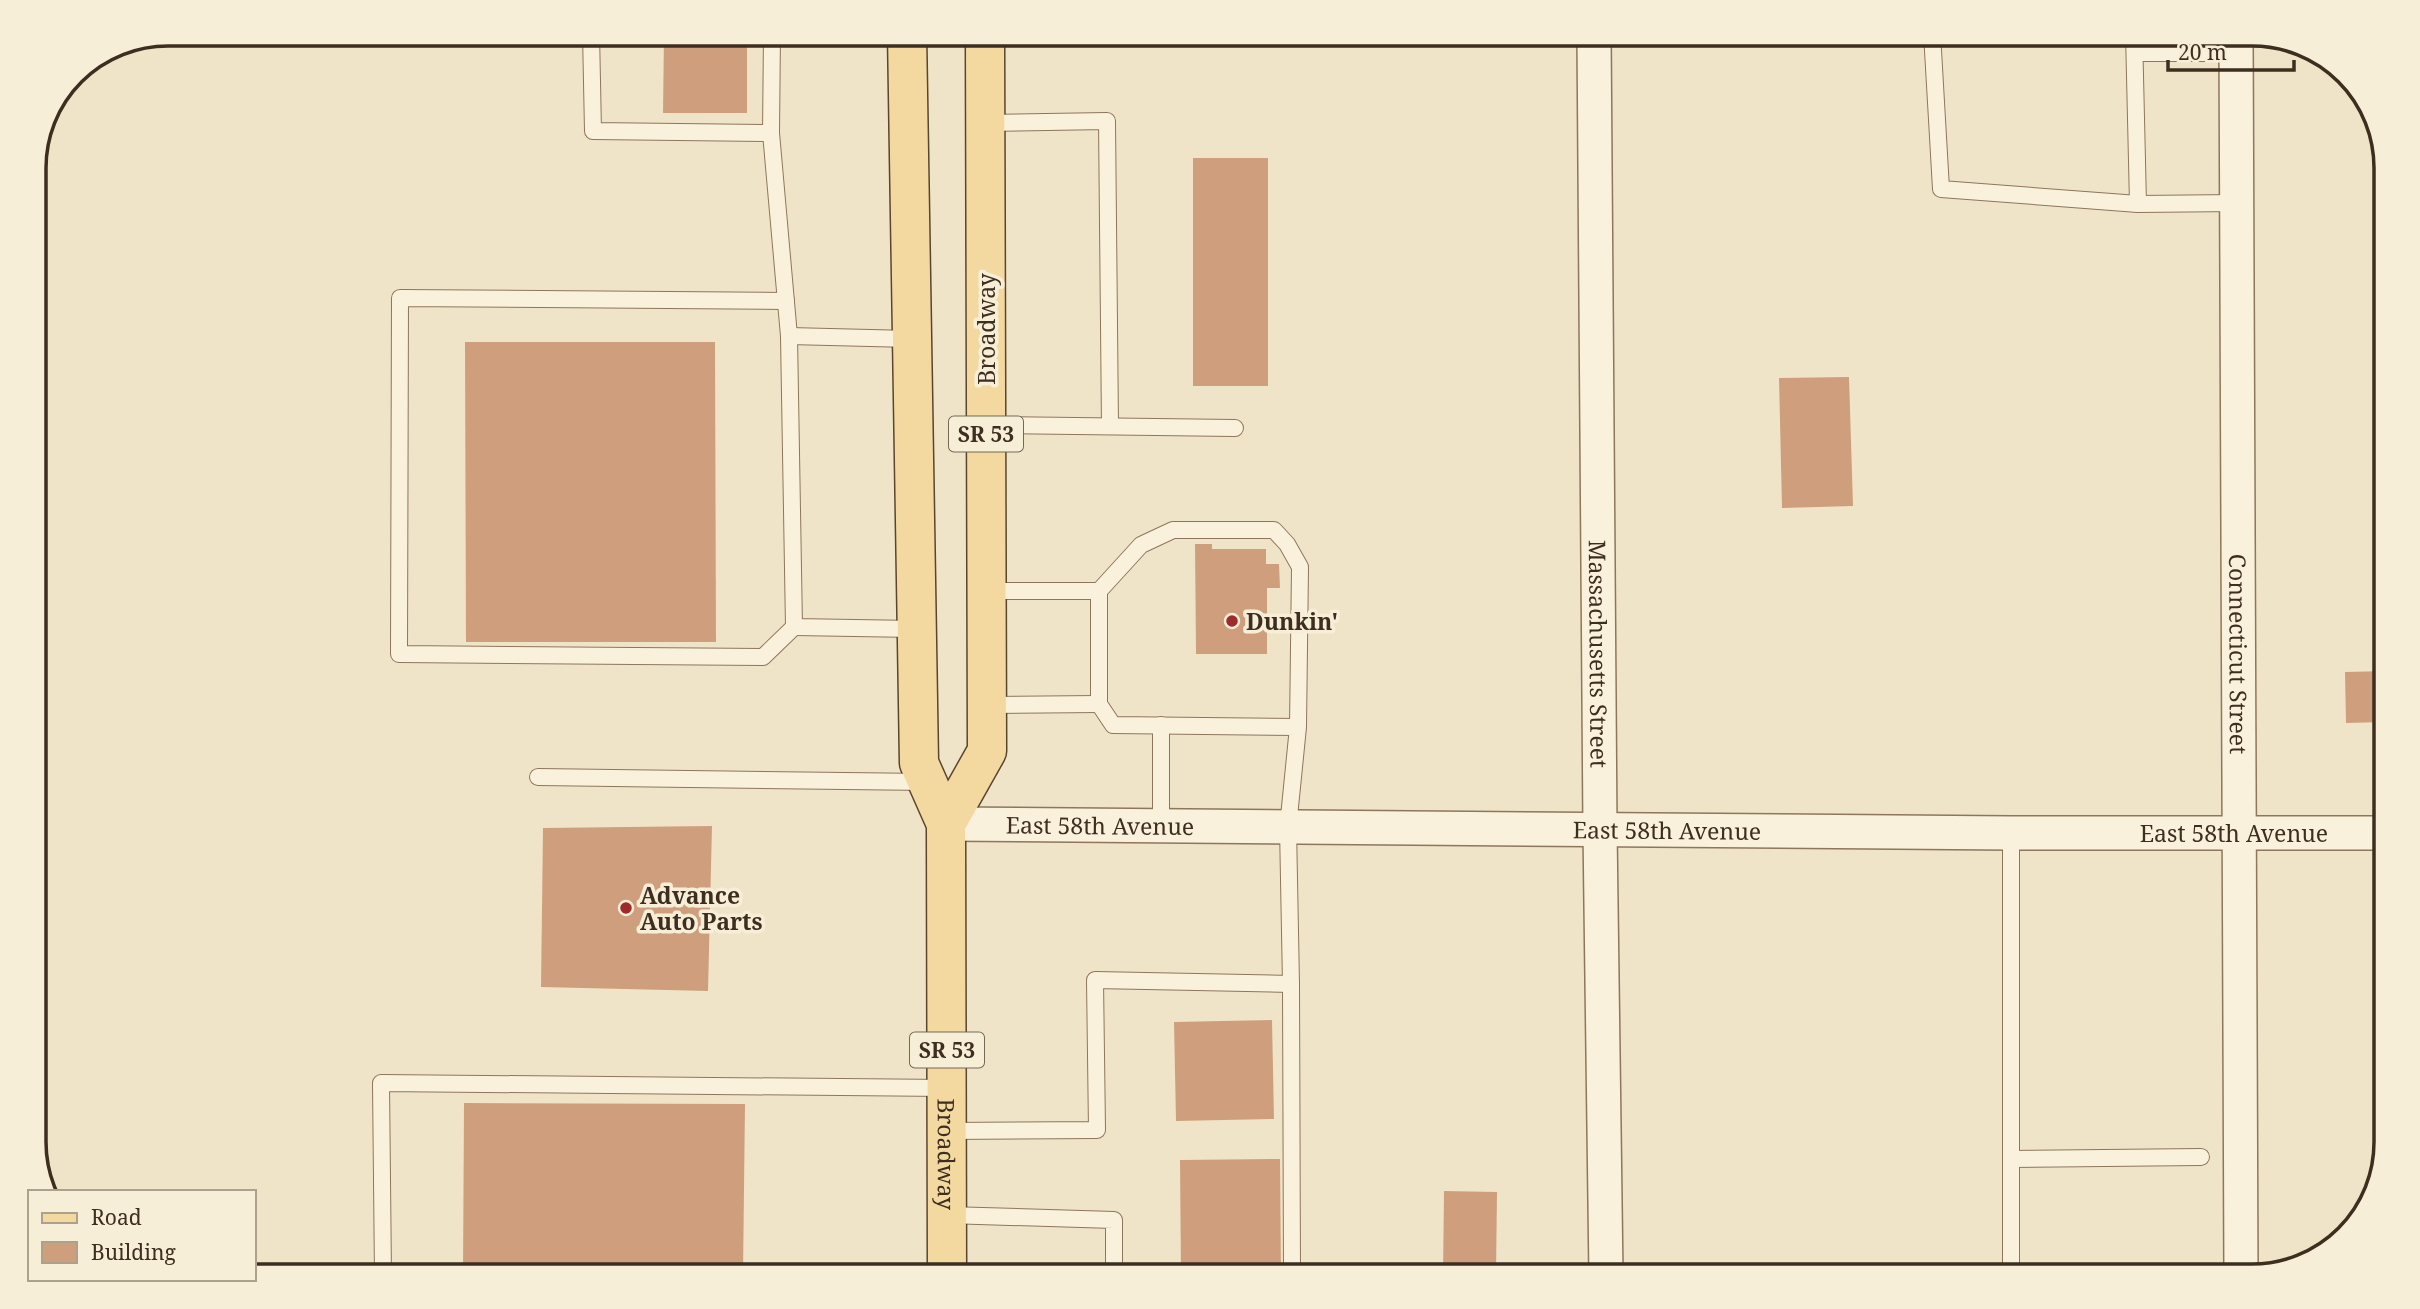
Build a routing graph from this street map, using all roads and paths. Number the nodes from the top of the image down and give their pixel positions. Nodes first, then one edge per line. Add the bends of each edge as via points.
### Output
1 (592, 46) edge
2 (772, 46) edge
3 (907, 46) edge
4 (985, 46) edge
5 (1594, 46) edge
6 (1933, 46) edge
7 (2134, 46) edge
8 (2205, 46) edge
9 (2236, 46) edge
10 (2134, 53) junction
11 (985, 123) junction
12 (771, 133) junction
13 (2236, 203) junction
14 (2138, 204) junction
15 (786, 301) junction
16 (789, 336) junction
17 (911, 339) junction
18 (986, 425) junction
19 (1110, 426) junction
20 (1235, 428) dead end
21 (987, 591) junction
22 (1099, 591) junction
23 (794, 627) junction
24 (915, 629) junction
25 (1099, 704) junction
26 (987, 705) junction
27 (1161, 725) junction
28 (1298, 727) junction
29 (538, 777) dead end
30 (927, 782) junction
31 (946, 824) junction
32 (1161, 826) junction
33 (1289, 827) junction
34 (1600, 830) junction
35 (2011, 833) junction
36 (2374, 833) edge
37 (2239, 834) junction
38 (1291, 984) junction
39 (947, 1088) junction
40 (947, 1131) junction
41 (2201, 1157) dead end
42 (2011, 1159) junction
43 (947, 1215) junction
44 (383, 1264) edge
45 (947, 1264) edge
46 (1114, 1264) edge
47 (1292, 1264) edge
48 (1606, 1264) edge
49 (2011, 1264) edge
50 (2241, 1264) edge

1 - 12 lane via 593,131
2 - 12 lane
3 - 17 main road, Broadway / SR 53
4 - 11 main road, Broadway / SR 53
5 - 34 street, Massachusetts Street
6 - 14 lane via 1941,189
7 - 10 lane
8 - 10 lane
9 - 13 street, Connecticut Street
10 - 14 lane
11 - 18 main road, Broadway / SR 53
11 - 19 lane via 1107,121
12 - 15 lane
13 - 14 lane
13 - 37 street, Connecticut Street
15 - 16 lane
15 - 23 lane via 400,298 399,654 763,657
16 - 17 lane
16 - 23 lane
17 - 24 main road, Broadway / SR 53
18 - 19 lane
18 - 21 main road, Broadway / SR 53
19 - 20 lane
21 - 22 lane
21 - 26 main road, Broadway / SR 53
22 - 25 lane
22 - 28 lane via 1141,545 1173,530 1274,530 1300,567
23 - 24 lane
24 - 30 main road, Broadway / SR 53 via 919,763
25 - 26 lane
25 - 27 lane via 1113,725
26 - 31 main road, Broadway / SR 53 via 987,751
27 - 28 lane
27 - 32 lane
28 - 33 lane
29 - 30 lane
30 - 31 main road, Broadway / SR 53
31 - 32 street, East 58th Avenue
31 - 39 main road, Broadway / SR 53
32 - 33 street, East 58th Avenue
33 - 34 street, East 58th Avenue
33 - 38 lane
34 - 35 street, East 58th Avenue
34 - 48 street, Massachusetts Street
35 - 37 street, East 58th Avenue
35 - 42 lane
36 - 37 street, East 58th Avenue
37 - 50 street, Connecticut Street
38 - 40 lane via 1096,979 1097,1130
38 - 47 lane
39 - 40 main road, Broadway / SR 53
39 - 44 lane via 381,1083
40 - 43 main road, Broadway / SR 53
41 - 42 lane
42 - 49 lane
43 - 45 main road, Broadway / SR 53
43 - 46 lane via 1114,1220

